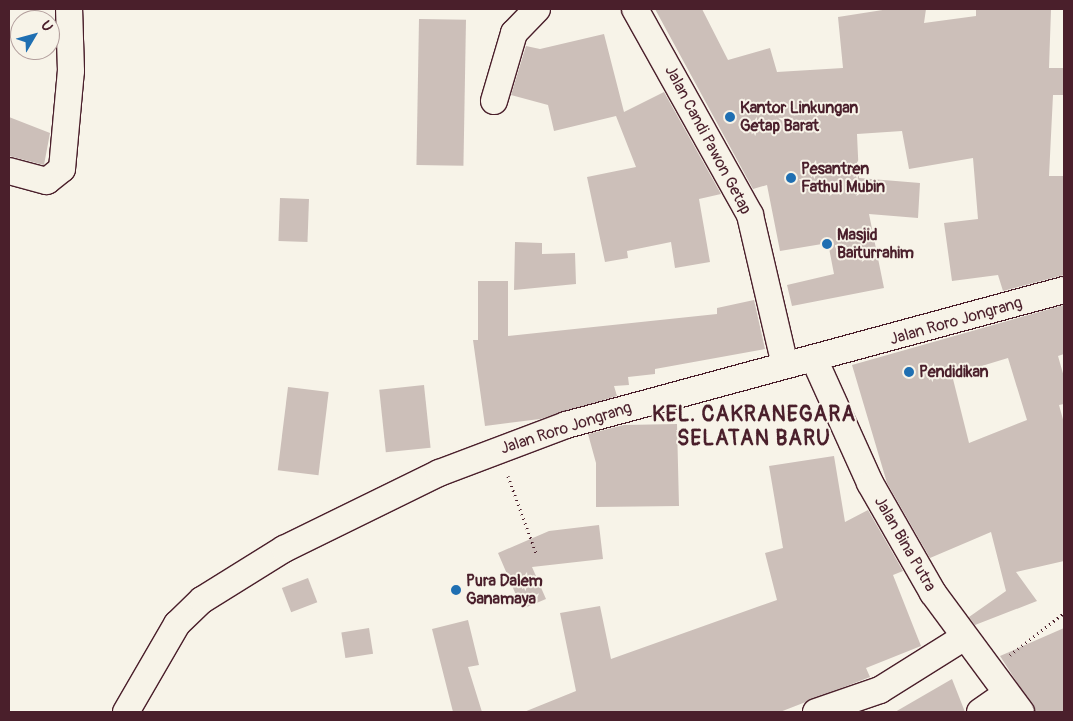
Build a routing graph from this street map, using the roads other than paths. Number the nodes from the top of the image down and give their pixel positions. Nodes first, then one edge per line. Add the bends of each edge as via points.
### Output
1 (69, 9) edge
2 (537, 9) edge
3 (635, 9) edge
4 (494, 101) dead end
5 (9, 171) edge
6 (1064, 290) edge
7 (815, 361) junction
8 (785, 365) junction
9 (963, 638) junction
10 (1014, 703) edge
11 (126, 712) edge
12 (816, 712) edge
13 (980, 712) edge

1 - 5 street via 66,159 62,169 47,181
2 - 4 street via 514,33
3 - 8 street, Jalan Candi Pawon Getap via 750,215
6 - 7 street, Jalan Roro Jongrang
7 - 8 street, Jalan Roro Jongrang
7 - 9 street, Jalan Bina Putra via 870,483
8 - 11 street, Jalan Roro Jongrang via 566,425 497,450 439,473 284,549 187,612
9 - 10 street, Jalan Bina Putra
9 - 12 street via 880,690
10 - 13 street

